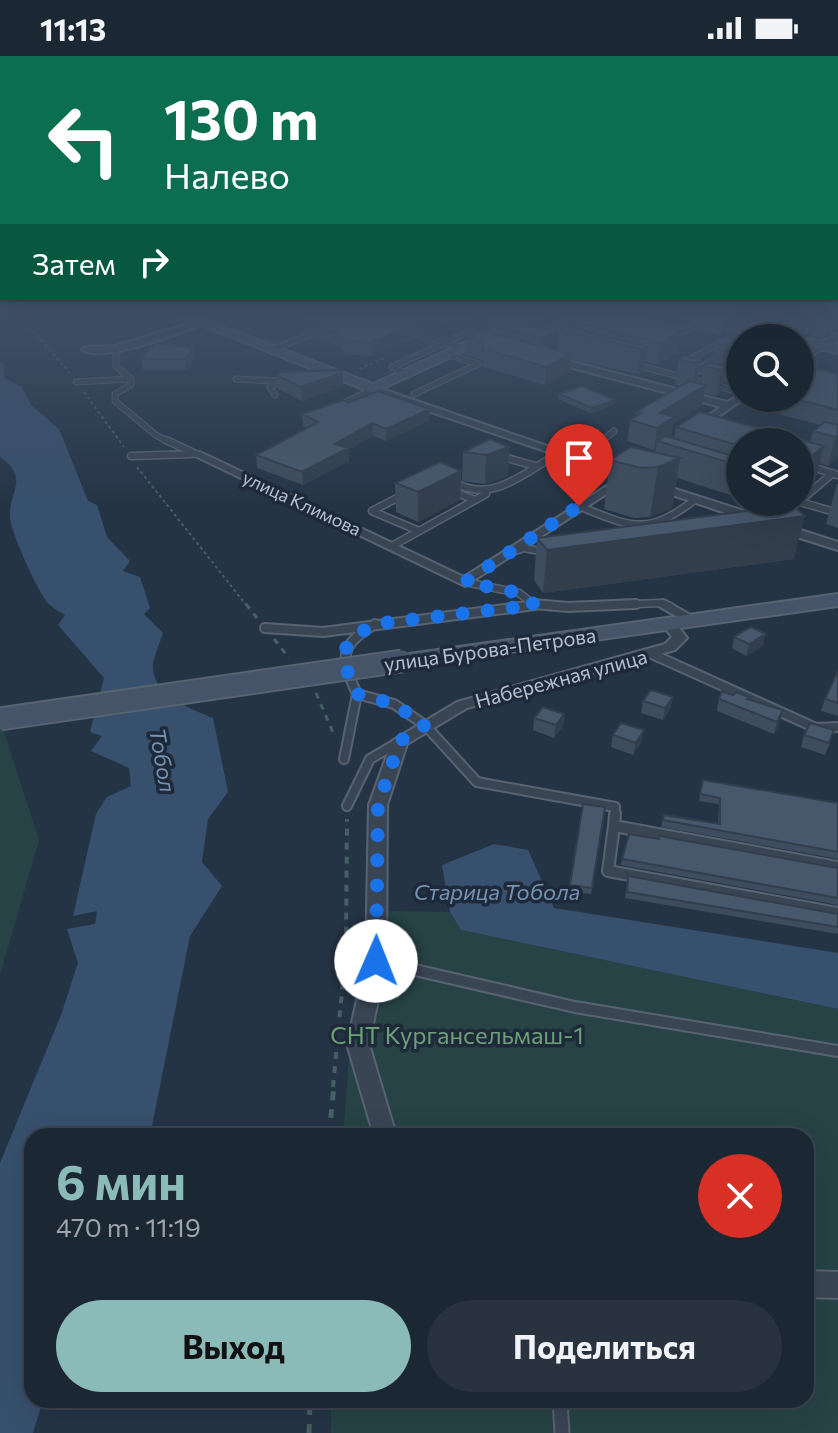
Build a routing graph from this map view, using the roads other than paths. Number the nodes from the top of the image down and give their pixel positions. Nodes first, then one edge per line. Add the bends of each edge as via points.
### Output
1 (290, 377) edge
2 (343, 377) edge
3 (396, 377) edge
4 (450, 377) edge
5 (619, 377) edge
6 (684, 377) edge
7 (131, 379) joint
8 (236, 379) dead end
9 (278, 381) junction
10 (76, 382) dead end
11 (726, 388) edge
12 (373, 389) junction
13 (414, 394) dead end
14 (684, 394) junction
15 (275, 395) dead end
16 (671, 402) edge
17 (726, 405) edge
18 (327, 409) edge
19 (726, 409) edge
20 (614, 431) dead end
21 (681, 439) edge
22 (560, 453) junction
23 (196, 454) junction
24 (131, 456) dead end
25 (496, 456) edge
26 (575, 458) junction
27 (535, 466) junction
28 (814, 467) edge
29 (464, 473) edge
30 (633, 473) junction
31 (836, 474) edge
32 (446, 488) edge
33 (814, 491) edge
34 (407, 493) edge
35 (487, 493) junction
36 (696, 499) junction
37 (475, 500) junction
38 (579, 506) junction
39 (814, 506) edge
40 (838, 513) edge
41 (419, 531) junction
42 (798, 533) junction
43 (782, 535) edge
44 (392, 546) junction
45 (838, 546) edge
46 (510, 553) junction
47 (552, 555) edge
48 (465, 582) junction
49 (838, 600) edge
50 (535, 605) junction
51 (692, 621) junction
52 (375, 624) junction
53 (669, 624) junction
54 (265, 628) dead end
55 (652, 654) junction
56 (357, 694) junction
57 (0, 719) edge
58 (425, 725) junction
59 (838, 727) edge
60 (400, 741) junction
61 (344, 759) dead end
62 (347, 806) dead end
63 (614, 826) junction
64 (838, 867) edge
65 (838, 913) edge
66 (376, 961) junction
67 (838, 1051) edge
68 (382, 1128) edge
69 (814, 1284) edge
70 (838, 1285) edge
71 (560, 1408) edge
72 (562, 1433) edge

1 - 9 lane
2 - 12 main road
3 - 12 main road
4 - 13 lane
5 - 14 street
6 - 11 lane
7 - 10 lane
7 - 23 lane via 131,385 115,394 115,401 157,436
8 - 9 lane
9 - 15 lane via 270,387
12 - 18 lane
12 - 22 street
14 - 16 lane
14 - 17 street
19 - 21 street via 699,432
20 - 26 lane
22 - 26 street
22 - 27 lane
23 - 24 lane, улица Климова
23 - 44 street, улица Климова
25 - 27 lane
26 - 30 street
27 - 35 lane
28 - 31 lane
29 - 35 lane via 453,478 455,485
30 - 36 street
30 - 38 street
31 - 33 lane
32 - 37 lane
34 - 41 lane via 372,511
35 - 37 lane
36 - 38 lane via 659,523 645,525
36 - 42 street
37 - 41 lane
38 - 46 street
39 - 40 lane
41 - 44 lane
42 - 43 lane
42 - 45 street
44 - 48 street, улица Климова
46 - 47 lane via 524,548
46 - 48 street
48 - 50 lane via 519,593
49 - 51 main road, улица Бурова-Петрова
50 - 51 lane via 659,603
50 - 52 lane
51 - 53 main road, улица Бурова-Петрова
52 - 54 lane via 306,634
52 - 56 lane via 344,649 343,663
53 - 55 street, Набережная улица via 680,638
53 - 57 main road, улица Бурова-Петрова, bridge
55 - 58 street, Набережная улица via 462,705
55 - 59 lane via 816,728
56 - 58 lane via 394,704
56 - 61 lane
58 - 60 street, Набережная улица
58 - 63 lane via 477,782 615,807
60 - 62 lane via 370,759
60 - 66 street via 378,805
63 - 64 lane
63 - 65 lane via 608,871
66 - 67 lane via 575,1007
66 - 68 street via 358,1044
69 - 70 street
71 - 72 lane

